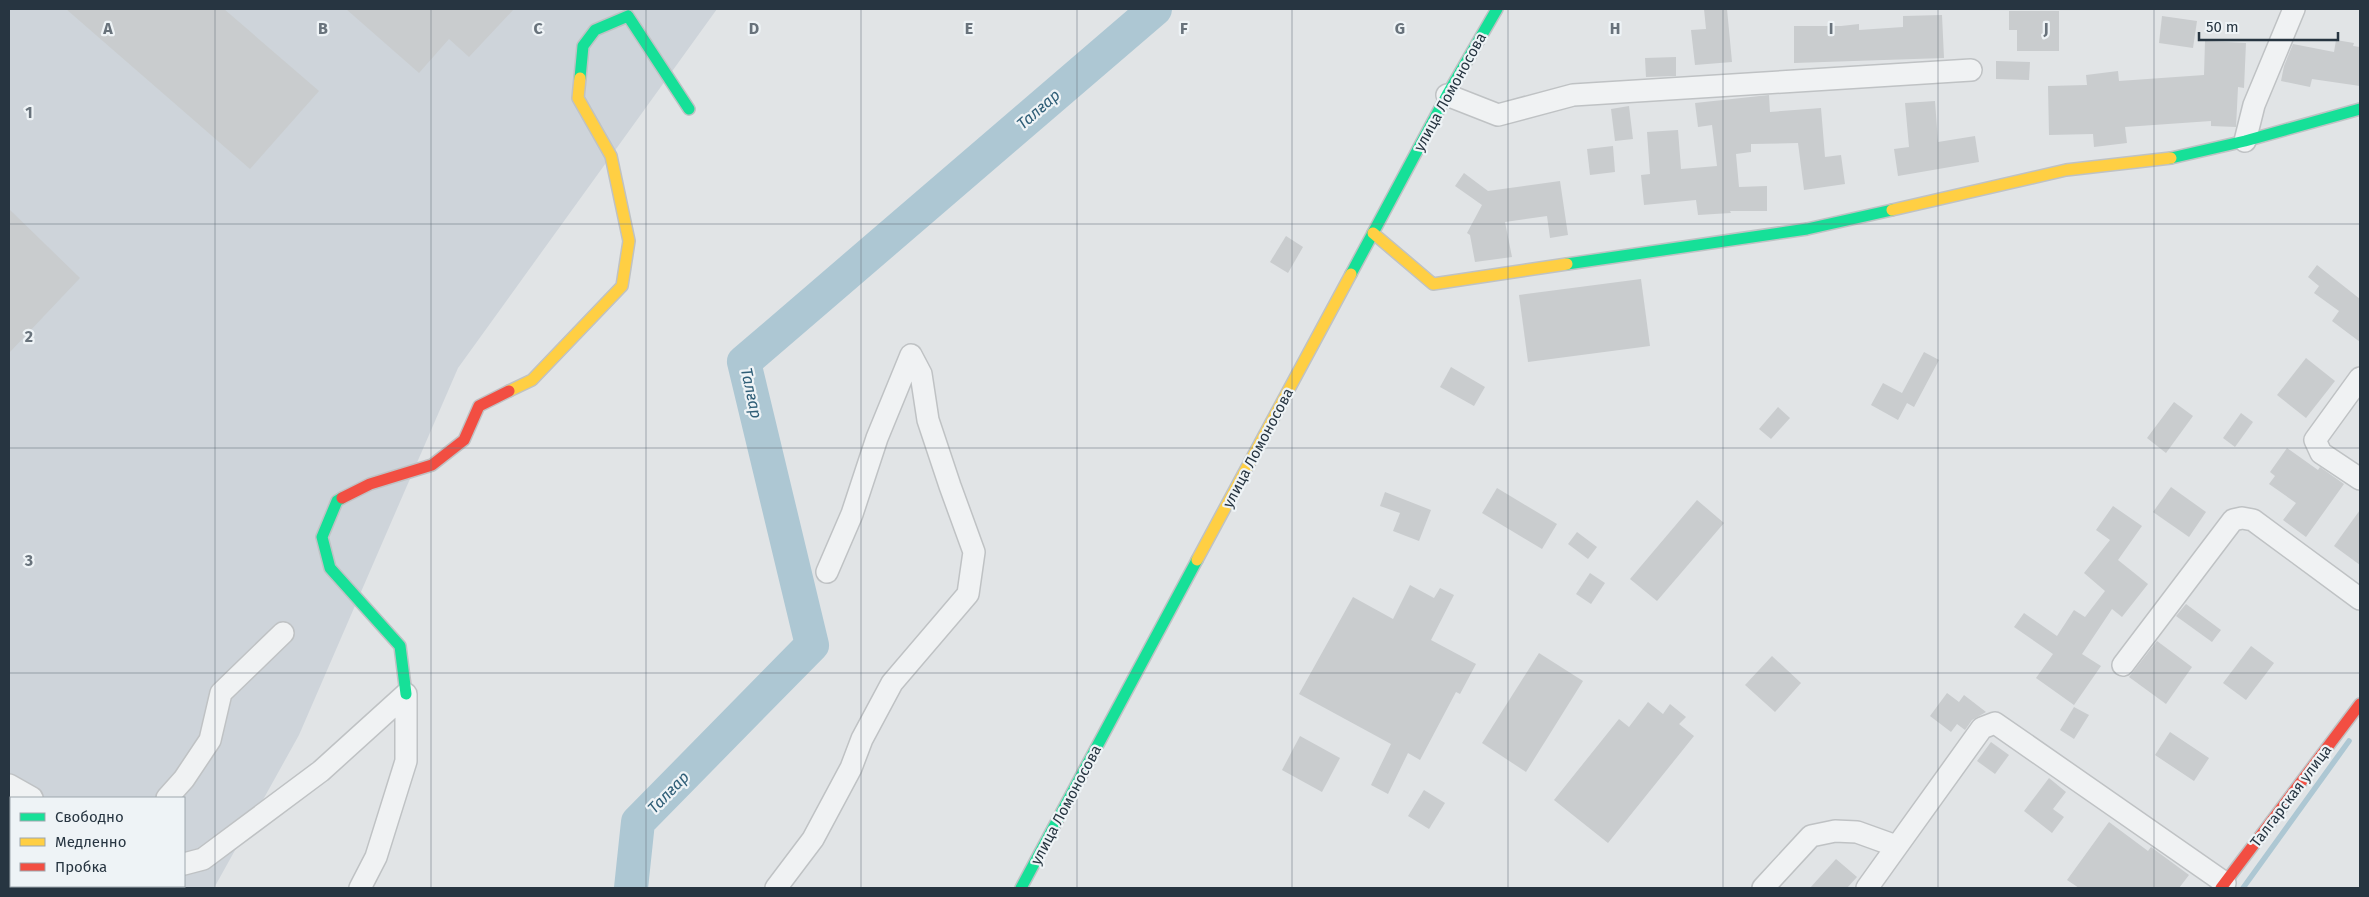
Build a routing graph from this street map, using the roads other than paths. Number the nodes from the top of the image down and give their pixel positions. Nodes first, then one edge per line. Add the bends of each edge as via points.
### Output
1 (1497, 9) edge
2 (2294, 9) edge
3 (1970, 70) dead end
4 (1447, 95) junction
5 (689, 109) dead end
6 (2360, 109) edge
7 (2245, 141) junction
8 (1373, 233) junction
9 (2360, 378) edge
10 (2360, 479) edge
11 (827, 572) dead end
12 (2360, 599) edge
13 (283, 633) dead end
14 (2123, 666) dead end
15 (406, 694) junction
16 (2360, 704) edge
17 (9, 785) edge
18 (30, 797) edge
19 (168, 797) edge
20 (1896, 846) junction
21 (185, 864) edge
22 (2223, 885) edge
23 (360, 888) edge
24 (776, 888) edge
25 (1021, 888) edge
26 (1763, 888) edge
27 (1867, 888) edge

1 - 4 street, улица Ломоносова
2 - 7 street via 2254,105
3 - 4 street via 1573,94 1498,115
4 - 8 street, улица Ломоносова
5 - 15 street via 628,16 595,30 583,46 578,98 611,156 629,241 622,286 532,380 479,406 464,440 432,465 370,484 337,501 322,537 330,568 400,646
6 - 7 street
7 - 8 street via 2170,158 2066,170 1807,229 1433,284
8 - 25 street, улица Ломоносова
9 - 10 street via 2315,440 2321,453
11 - 24 street via 911,355 921,374 928,420 974,552 968,594 892,683 813,839
12 - 14 street via 2253,520 2232,520
13 - 19 street via 221,694 210,740
15 - 21 street via 321,771 203,859
15 - 23 street via 406,761 376,857
16 - 22 street, Талгарская улица
17 - 18 street
20 - 22 street via 1982,728 1995,723
20 - 26 street via 1858,832 1836,831 1811,836
20 - 27 street

